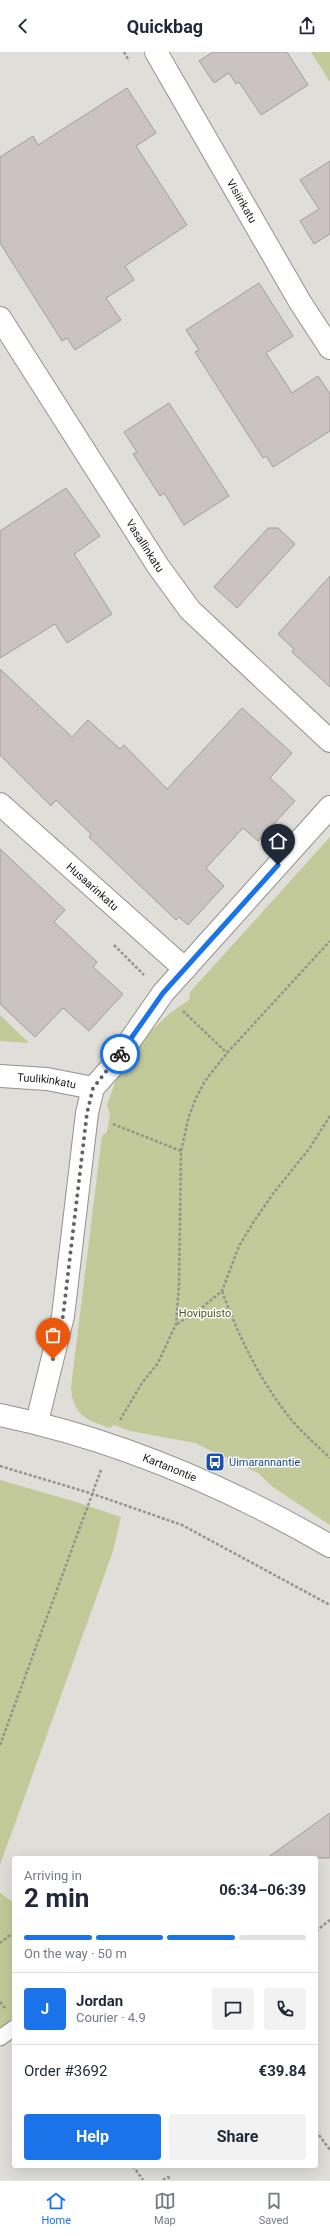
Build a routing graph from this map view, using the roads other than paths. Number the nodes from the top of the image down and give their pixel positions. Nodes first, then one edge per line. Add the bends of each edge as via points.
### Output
1 (156, 52) edge
2 (0, 318) edge
3 (330, 348) edge
4 (330, 740) edge
5 (0, 804) edge
6 (330, 807) edge
7 (185, 969) junction
8 (0, 1076) edge
9 (93, 1088) junction
10 (0, 1415) edge
11 (37, 1422) junction
12 (330, 1546) edge
13 (12, 2029) edge
14 (0, 2038) edge

1 - 3 street, Visiirikatu via 300,302
2 - 4 street, Vasallinkatu via 158,566 190,610
5 - 7 street, Husaarinkatu
6 - 7 street
7 - 9 street via 163,993
8 - 9 street, Tuulikinkatu via 47,1079
9 - 11 street via 87,1113 63,1316
10 - 11 street, Kartanontie
11 - 12 street, Kartanontie via 110,1445 194,1478 278,1516
13 - 14 lane

